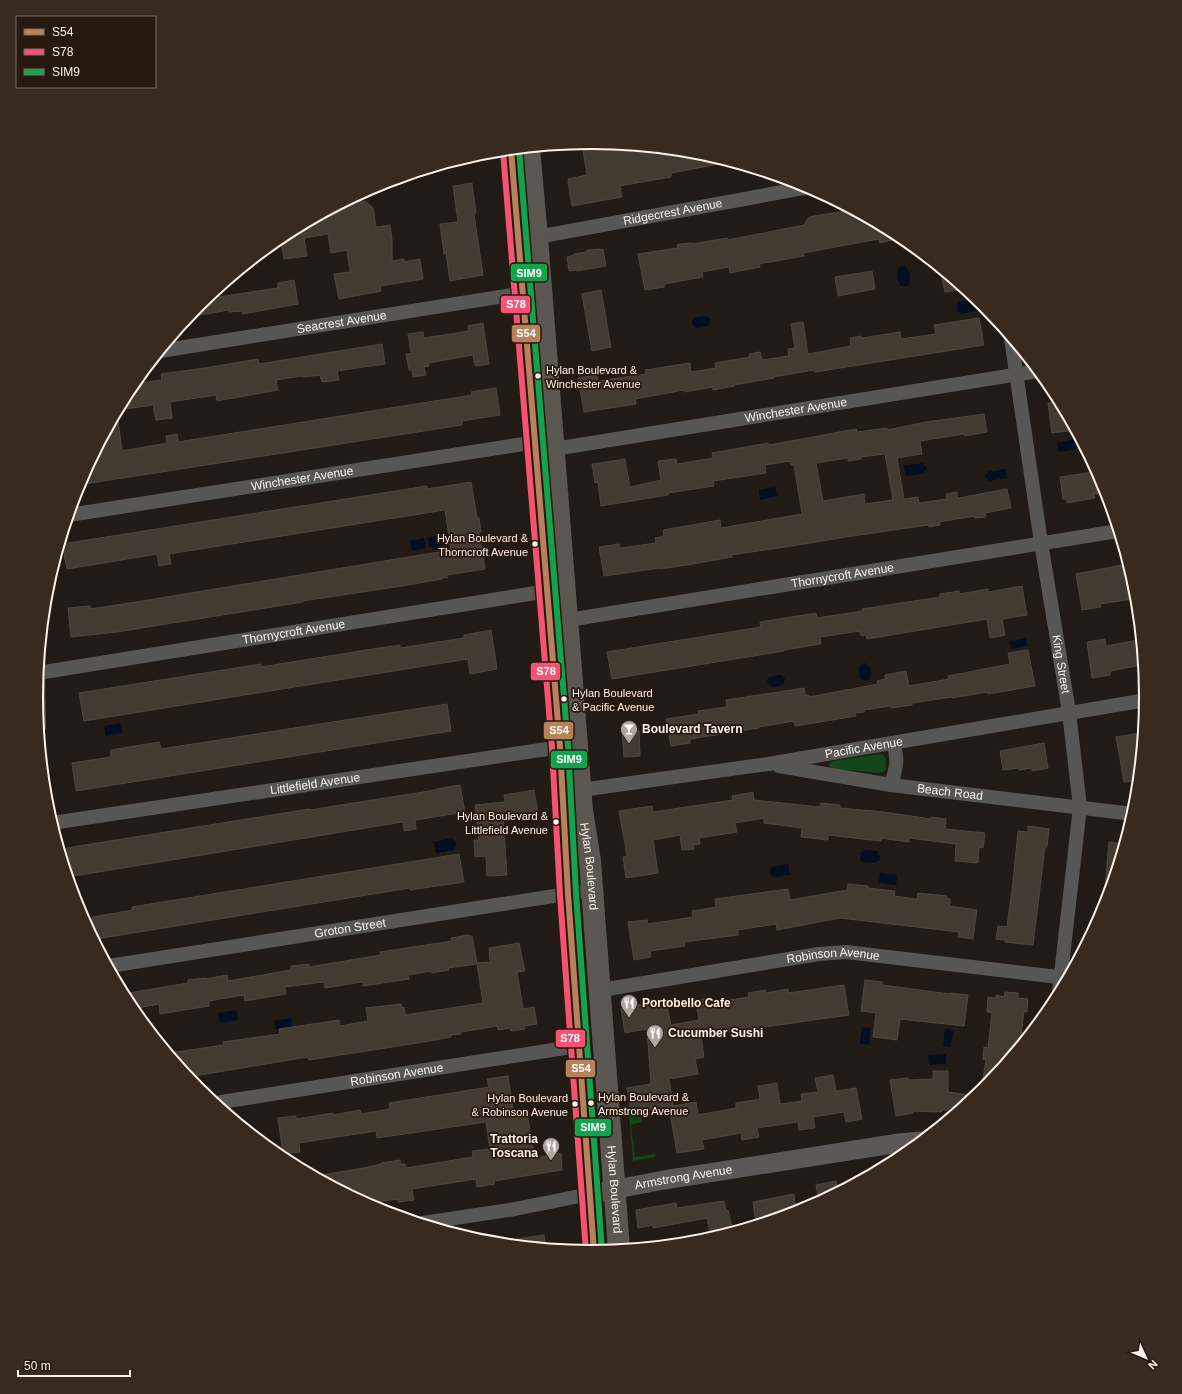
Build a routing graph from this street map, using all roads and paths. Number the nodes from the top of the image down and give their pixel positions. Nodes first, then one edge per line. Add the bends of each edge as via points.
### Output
1 (528, 153) edge
2 (511, 155) edge
3 (798, 190) edge
4 (537, 237) junction
5 (524, 293) junction
6 (1012, 347) edge
7 (167, 350) edge
8 (1032, 372) edge
9 (1016, 374) junction
10 (545, 446) junction
11 (75, 514) edge
12 (1113, 532) edge
13 (1041, 543) junction
14 (548, 592) junction
15 (568, 620) junction
16 (44, 672) edge
17 (1139, 701) edge
18 (1070, 712) junction
19 (893, 743) junction
20 (569, 745) junction
21 (768, 764) junction
22 (891, 785) junction
23 (581, 790) junction
24 (1080, 807) junction
25 (1126, 813) edge
26 (58, 822) edge
27 (592, 890) junction
28 (568, 894) junction
29 (113, 965) edge
30 (1064, 973) edge
31 (1062, 978) edge
32 (600, 990) junction
33 (578, 1046) junction
34 (223, 1102) edge
35 (911, 1142) edge
36 (615, 1189) junction
37 (590, 1194) junction
38 (433, 1221) edge
39 (619, 1244) edge
40 (594, 1245) edge

1 - 4 main road, Hylan Boulevard
2 - 5 main road, Hylan Boulevard
3 - 4 street, Ridgecrest Avenue
4 - 10 main road, Hylan Boulevard
5 - 7 street, Seacrest Avenue
5 - 10 main road, Hylan Boulevard
6 - 9 street, King Street
8 - 9 street, Winchester Avenue
9 - 10 street, Winchester Avenue
9 - 13 street, King Street
10 - 11 street, Winchester Avenue
10 - 14 main road, Hylan Boulevard
10 - 15 main road, Hylan Boulevard
12 - 13 street, Thornycroft Avenue
13 - 15 street, Thornycroft Avenue
13 - 18 street, King Street
14 - 16 street, Thornycroft Avenue
14 - 20 main road, Hylan Boulevard
15 - 20 main road, Hylan Boulevard
17 - 18 street, Pacific Avenue
18 - 19 street, Pacific Avenue
18 - 24 street, King Street
19 - 21 street, Pacific Avenue
19 - 22 street via 897,760
20 - 23 main road, Hylan Boulevard
20 - 26 street, Littlefield Avenue
20 - 28 main road, Hylan Boulevard
21 - 22 street, Beach Road
21 - 23 street, Pacific Avenue
22 - 24 street, Beach Road
23 - 27 main road, Hylan Boulevard
24 - 25 street, Beach Road
24 - 30 street, King Street
27 - 28 street, Groton Street
27 - 32 main road, Hylan Boulevard
28 - 29 street, Groton Street
28 - 33 main road, Hylan Boulevard
31 - 32 street, Robinson Avenue via 846,952 819,954
32 - 36 main road, Hylan Boulevard
33 - 34 street, Robinson Avenue
33 - 37 main road, Hylan Boulevard
35 - 36 street, Armstrong Avenue
36 - 37 street, Armstrong Avenue
36 - 39 main road, Hylan Boulevard
37 - 38 street, Armstrong Avenue
37 - 40 main road, Hylan Boulevard

